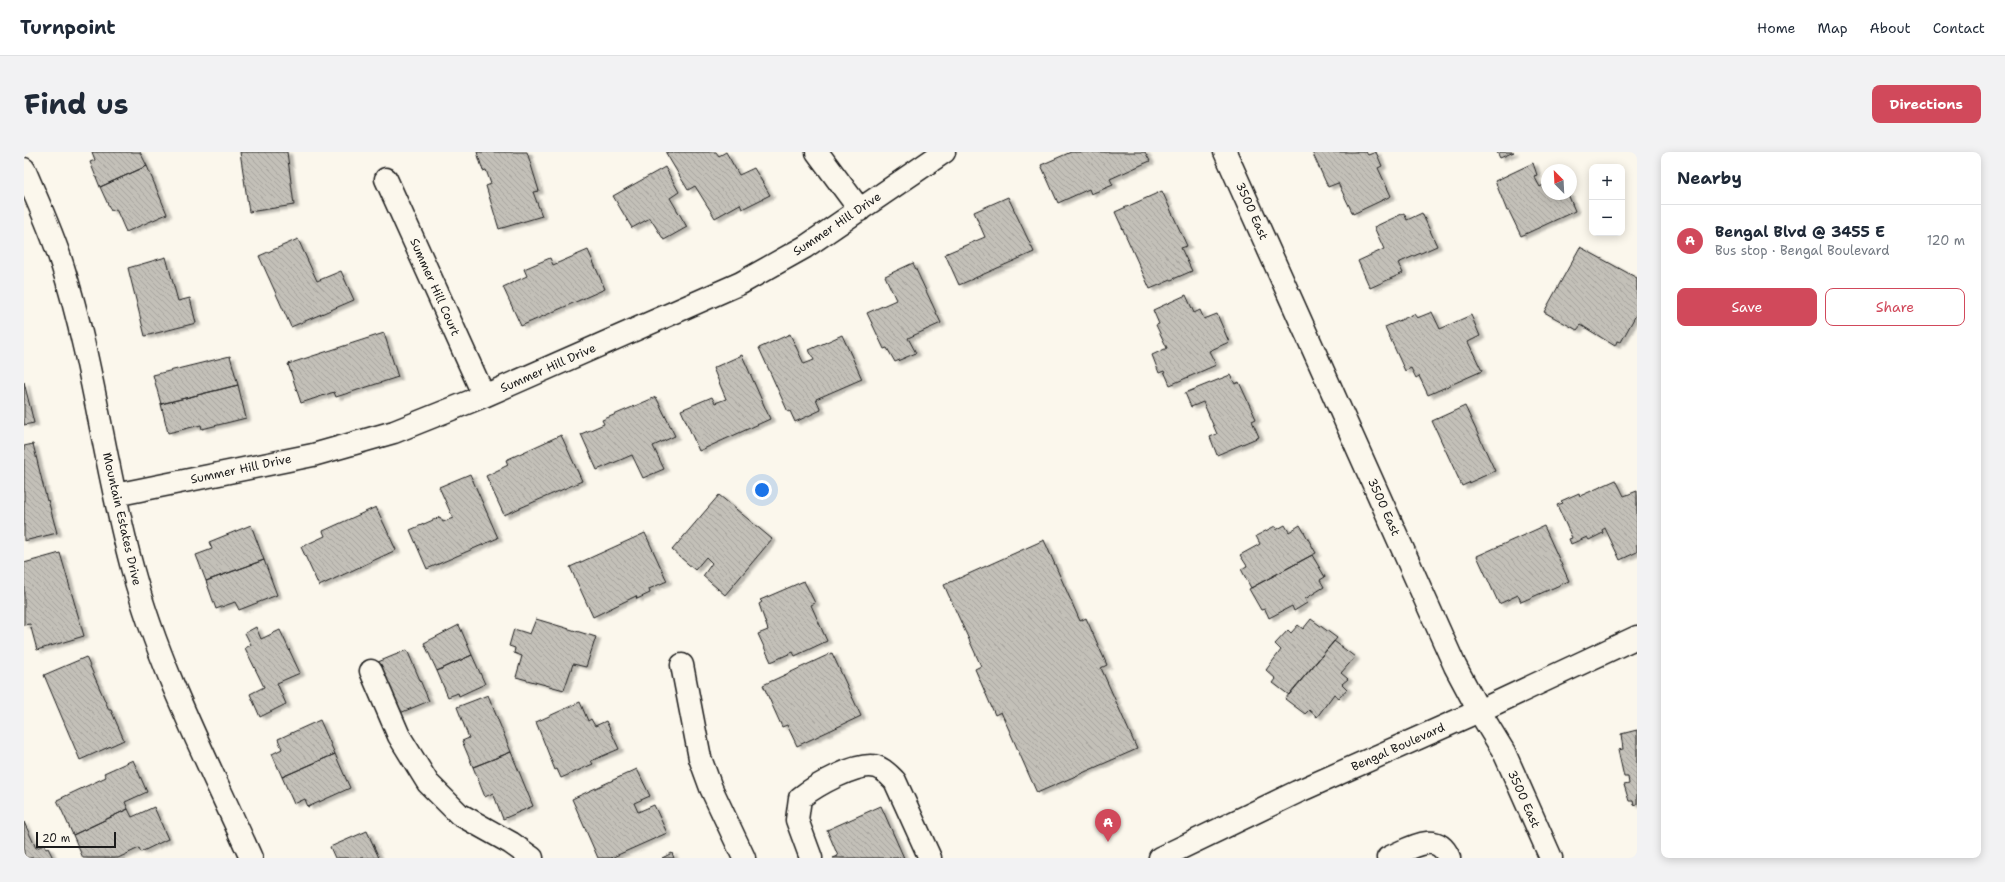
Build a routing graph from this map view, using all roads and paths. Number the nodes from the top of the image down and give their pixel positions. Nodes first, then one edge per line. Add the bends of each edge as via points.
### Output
1 (817, 152) edge
2 (944, 152) edge
3 (1225, 152) edge
4 (24, 169) edge
5 (386, 179) dead end
6 (860, 210) junction
7 (484, 396) junction
8 (115, 495) junction
9 (1637, 637) edge
10 (682, 665) dead end
11 (371, 671) dead end
12 (1479, 711) junction
13 (1168, 856) edge
14 (252, 858) edge
15 (532, 858) edge
16 (744, 858) edge
17 (811, 858) edge
18 (930, 858) edge
19 (1388, 858) edge
20 (1449, 858) edge
21 (1551, 858) edge

1 - 6 street
2 - 6 street, Summer Hill Drive
3 - 12 street, 3500 East via 1455,666
4 - 8 street, Mountain Estates Drive via 62,263 77,317
5 - 7 street, Summer Hill Court
6 - 7 street, Summer Hill Drive via 805,247 741,283
7 - 8 street, Summer Hill Drive via 394,432 313,455
8 - 14 street, Mountain Estates Drive via 133,570 169,675
9 - 12 street, Bengal Boulevard
10 - 16 street via 700,758 711,788
11 - 15 street via 399,736 428,783 459,814
12 - 13 street, Bengal Boulevard via 1268,805
12 - 21 street, 3500 East via 1504,752
17 - 18 street via 798,820 800,798 815,786 862,766 877,767 895,780
19 - 20 street via 1422,843 1437,843 1446,850

